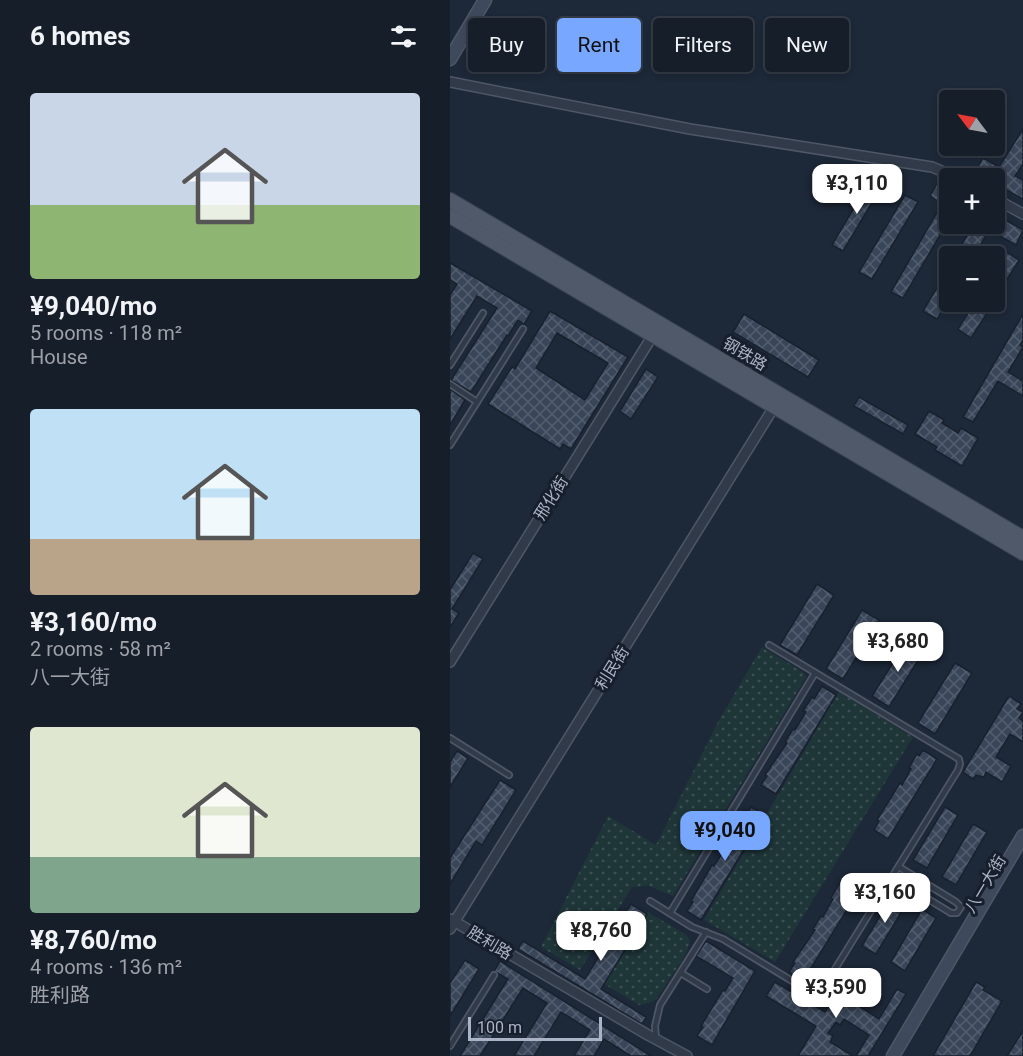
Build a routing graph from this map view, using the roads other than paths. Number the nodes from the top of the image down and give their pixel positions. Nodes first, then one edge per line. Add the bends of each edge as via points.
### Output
1 (475, 0) edge
2 (485, 0) edge
3 (450, 43) edge
4 (450, 59) edge
5 (450, 82) edge
6 (939, 169) edge
7 (450, 200) edge
8 (1005, 204) edge
9 (1023, 214) edge
10 (450, 216) edge
11 (483, 313) dead end
12 (523, 329) dead end
13 (653, 335) junction
14 (450, 366) edge
15 (450, 384) edge
16 (477, 402) junction
17 (774, 406) junction
18 (450, 444) edge
19 (1022, 535) edge
20 (1023, 553) edge
21 (769, 645) dead end
22 (450, 662) edge
23 (815, 673) junction
24 (450, 738) edge
25 (509, 775) dead end
26 (1023, 836) edge
27 (1023, 853) edge
28 (899, 867) junction
29 (892, 877) junction
30 (650, 902) dead end
31 (959, 910) junction
32 (670, 913) junction
33 (974, 919) junction
34 (452, 923) edge
35 (706, 932) junction
36 (681, 973) junction
37 (494, 975) dead end
38 (707, 989) dead end
39 (656, 1039) junction
40 (450, 1046) edge
41 (683, 1055) edge
42 (893, 1056) edge
43 (902, 1056) edge

1 - 3 street
2 - 4 street
5 - 6 street via 690,129
7 - 19 main road, 钢铁路
8 - 9 street
10 - 13 main road, 钢铁路
11 - 14 lane
12 - 16 lane
13 - 17 main road, 钢铁路
13 - 22 street, 邢化街
15 - 16 lane
16 - 18 lane
17 - 20 main road, 钢铁路
17 - 34 street, 利民街
21 - 23 lane
23 - 28 lane via 958,759 958,770
23 - 32 lane
24 - 25 lane
26 - 33 street, 八一大街
27 - 43 street, 八一大街
28 - 29 lane
28 - 31 lane via 956,902
29 - 31 lane via 951,913
29 - 35 lane via 819,995
30 - 32 lane
31 - 33 lane
32 - 35 lane
33 - 42 street, 八一大街
34 - 39 street, 胜利路
35 - 36 lane
36 - 38 lane
36 - 39 lane via 660,1005
37 - 40 lane
39 - 41 street, 胜利路

